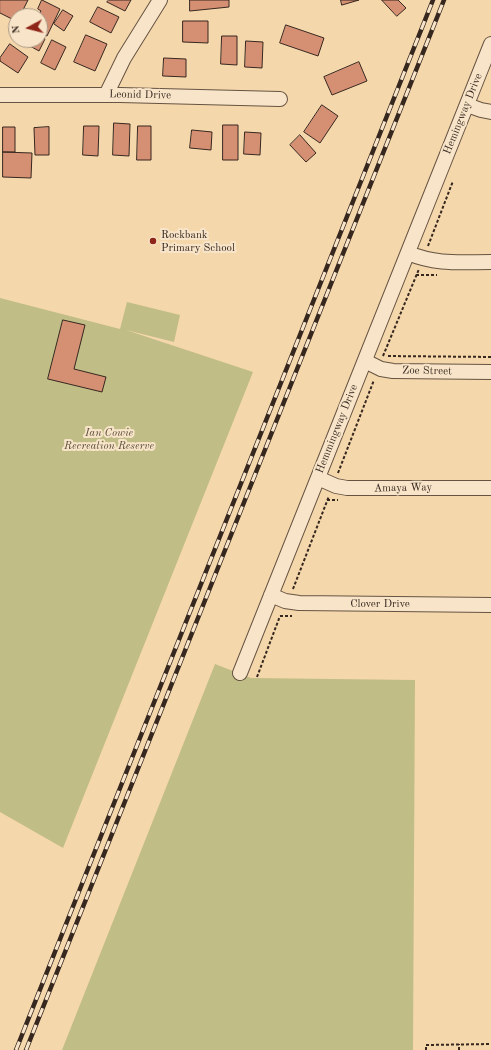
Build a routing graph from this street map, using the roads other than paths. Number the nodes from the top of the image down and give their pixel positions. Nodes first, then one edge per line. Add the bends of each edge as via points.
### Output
1 (160, 0) edge
2 (491, 44) edge
3 (124, 58) junction
4 (0, 95) edge
5 (106, 95) junction
6 (120, 95) junction
7 (280, 99) dead end
8 (467, 105) junction
9 (491, 112) edge
10 (435, 185) joint
11 (408, 253) junction
12 (491, 262) edge
13 (365, 362) junction
14 (491, 372) edge
15 (318, 478) junction
16 (491, 488) edge
17 (271, 595) junction
18 (491, 605) edge
19 (240, 673) dead end

1 - 3 street
2 - 8 street, Hemingway Drive
3 - 5 street
3 - 6 street
4 - 5 street, Leonid Drive
5 - 6 street, Leonid Drive
6 - 7 street, Leonid Drive
8 - 9 street
8 - 10 street, Hemingway Drive
10 - 11 street, Hemmingway Drive
11 - 12 street via 438,262
11 - 13 street, Hemmingway Drive
13 - 14 street, Zoe Street via 381,362 393,371
13 - 15 street, Hemmingway Drive
15 - 16 street, Amaya Way via 347,488
15 - 17 street, Hemmingway Drive
17 - 18 street, Clover Drive via 299,604
17 - 19 street, Hemmingway Drive

